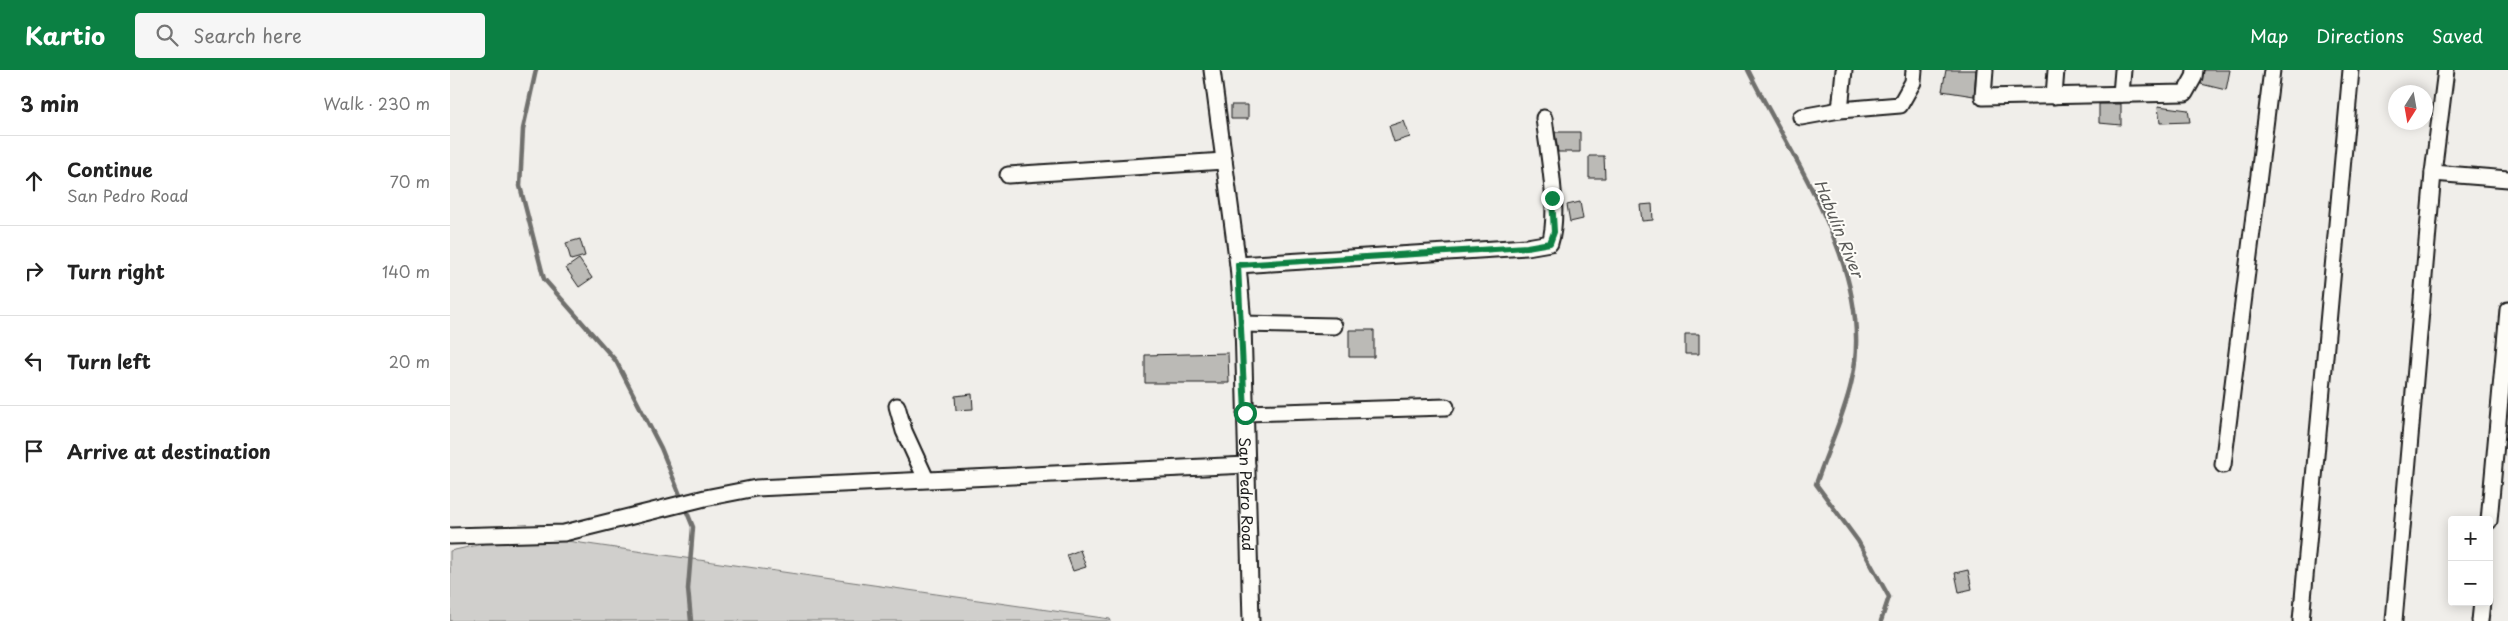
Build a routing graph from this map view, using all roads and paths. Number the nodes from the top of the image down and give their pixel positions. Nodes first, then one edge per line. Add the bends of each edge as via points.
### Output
1 (1212, 70) edge
2 (1844, 70) edge
3 (1914, 70) edge
4 (1985, 70) edge
5 (2056, 70) edge
6 (2123, 70) edge
7 (2195, 70) edge
8 (2272, 70) edge
9 (2351, 70) edge
10 (2446, 70) edge
11 (2121, 94) junction
12 (2054, 96) junction
13 (1840, 110) junction
14 (1801, 117) dead end
15 (1544, 118) dead end
16 (1224, 161) junction
17 (2434, 172) junction
18 (1008, 175) dead end
19 (2508, 179) edge
20 (1238, 265) junction
21 (2508, 310) edge
22 (1243, 324) junction
23 (1334, 326) dead end
24 (897, 406) dead end
25 (1446, 407) dead end
26 (1245, 413) junction
27 (1247, 465) junction
28 (2223, 465) dead end
29 (926, 479) junction
30 (2489, 516) edge
31 (450, 536) edge
32 (2482, 606) edge
33 (1251, 621) edge
34 (2301, 621) edge
35 (2394, 621) edge
36 (2480, 621) edge

1 - 16 street, San Pedro Road
2 - 13 street
3 - 13 street via 1913,82 1900,105
4 - 12 street via 1983,97
5 - 12 street
6 - 11 street
7 - 11 street via 2185,93
8 - 28 street
9 - 34 street
10 - 17 street
11 - 12 street
13 - 14 street
15 - 20 street via 1554,232 1550,243
16 - 18 street
16 - 20 street, San Pedro Road
17 - 19 street
17 - 35 street
20 - 22 street, San Pedro Road
21 - 30 street
22 - 23 street
22 - 26 street, San Pedro Road
24 - 29 street via 904,431
25 - 26 street
26 - 27 street, San Pedro Road
27 - 29 street
27 - 33 street, San Pedro Road
29 - 31 street via 756,488 564,534
32 - 36 street

